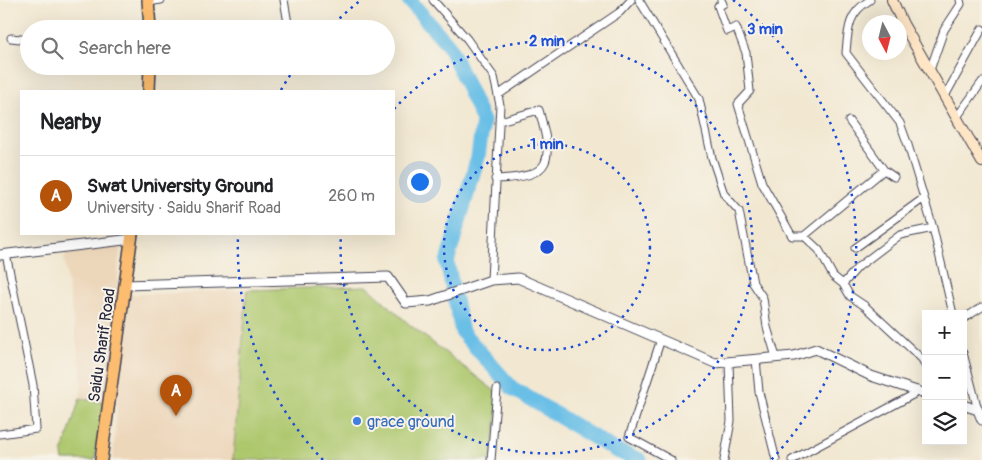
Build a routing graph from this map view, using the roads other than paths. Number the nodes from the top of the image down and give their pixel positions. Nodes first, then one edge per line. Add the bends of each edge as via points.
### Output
1 (161, 0) edge
2 (284, 0) edge
3 (433, 0) edge
4 (632, 0) edge
5 (639, 0) edge
6 (721, 0) edge
7 (870, 0) edge
8 (892, 0) edge
9 (960, 0) edge
10 (148, 1) edge
11 (149, 20) edge
12 (287, 20) edge
13 (982, 29) edge
14 (11, 38) dead end
15 (20, 39) edge
16 (930, 70) junction
17 (150, 75) edge
18 (982, 82) edge
19 (150, 90) edge
20 (498, 94) junction
21 (944, 96) junction
22 (957, 117) junction
23 (849, 120) dead end
24 (500, 121) junction
25 (982, 162) edge
26 (884, 170) junction
27 (495, 178) junction
28 (894, 178) dead end
29 (924, 198) junction
30 (933, 228) junction
31 (132, 236) edge
32 (804, 236) junction
33 (855, 248) dead end
34 (3, 254) edge
35 (491, 280) junction
36 (843, 284) junction
37 (125, 285) junction
38 (982, 307) edge
39 (952, 310) edge
40 (967, 316) edge
41 (661, 339) junction
42 (964, 355) edge
43 (776, 357) junction
44 (756, 359) junction
45 (922, 359) edge
46 (729, 362) junction
47 (496, 389) dead end
48 (922, 393) edge
49 (967, 406) edge
50 (978, 410) junction
51 (982, 420) edge
52 (0, 434) edge
53 (101, 460) edge
54 (491, 460) edge
55 (671, 460) edge
56 (724, 460) edge
57 (776, 460) edge
58 (792, 460) edge

1 - 10 street
2 - 12 street
3 - 20 street via 494,77
4 - 20 street via 620,12
5 - 43 street via 700,99 710,151 724,194 739,211 753,283 763,298
6 - 32 street via 723,4 718,6 727,31 736,27 746,53 750,91 738,104 759,174 792,236
7 - 29 street via 857,8 848,30 846,53 900,123
8 - 16 main road
9 - 16 street via 961,4 944,30
10 - 11 main road
13 - 21 street
14 - 15 street
16 - 21 main road
17 - 19 main road
18 - 22 street
20 - 24 street
21 - 22 main road
22 - 25 main road
23 - 26 street
24 - 27 street
24 - 27 street via 539,110 549,145 547,161 538,173 518,178
26 - 28 street
26 - 32 street
27 - 35 street
29 - 30 street
29 - 33 street
30 - 36 street via 900,235 858,267
30 - 39 street
31 - 34 street
31 - 37 main road, Saidu Sharif Road
32 - 36 street via 818,250 833,276
34 - 52 street via 33,385 36,429
35 - 37 street via 430,301 406,303 388,277
35 - 41 street via 518,278
36 - 45 street via 850,296
37 - 53 main road, Saidu Sharif Road
38 - 40 street
41 - 46 street via 715,363
41 - 55 street via 629,437
42 - 50 street
43 - 44 street
43 - 48 street via 794,356 816,349 871,376
44 - 46 street
44 - 57 street via 759,392
46 - 56 street via 731,421
47 - 54 street
48 - 58 street
49 - 50 street
50 - 51 street

